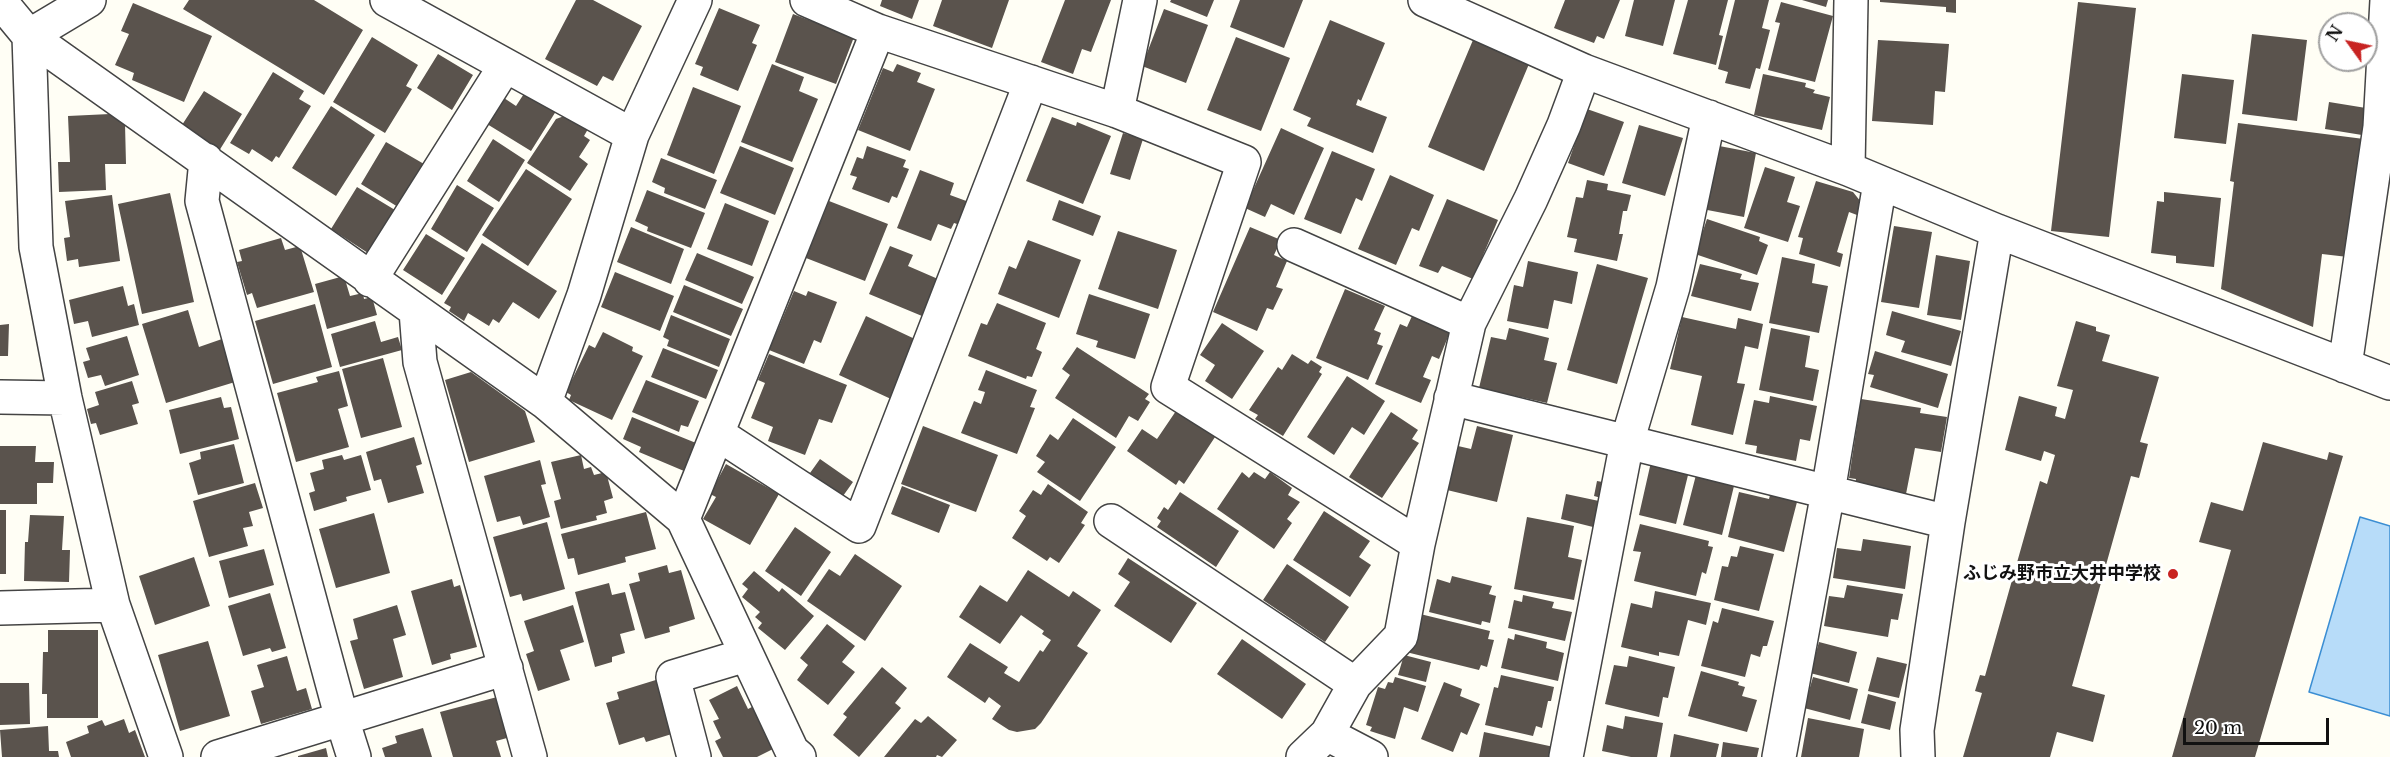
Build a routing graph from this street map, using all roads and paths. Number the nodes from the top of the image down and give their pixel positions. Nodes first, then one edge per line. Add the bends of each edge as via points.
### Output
1 (89, 0) edge
2 (387, 0) edge
3 (695, 0) edge
4 (807, 0) edge
5 (1140, 0) edge
6 (1425, 0) edge
7 (1851, 0) edge
8 (2387, 0) edge
9 (0, 1) edge
10 (878, 31) junction
11 (29, 36) junction
12 (505, 66) junction
13 (1584, 71) junction
14 (1030, 82) junction
15 (1117, 111) junction
16 (1709, 117) junction
17 (2385, 128) edge
18 (632, 135) junction
19 (206, 160) junction
20 (1848, 169) junction
21 (1881, 183) junction
22 (1997, 231) junction
23 (1294, 245) dead end
24 (370, 280) junction
25 (416, 311) junction
26 (1469, 323) junction
27 (2345, 366) junction
28 (2390, 383) edge
29 (0, 397) edge
30 (65, 398) junction
31 (1451, 398) junction
32 (545, 402) junction
33 (718, 434) junction
34 (1628, 442) junction
35 (1828, 492) junction
36 (683, 519) junction
37 (1111, 521) dead end
38 (1948, 522) junction
39 (1418, 544) junction
40 (113, 605) junction
41 (0, 608) edge
42 (746, 655) junction
43 (506, 668) junction
44 (1355, 684) junction
45 (342, 719) junction
46 (1327, 734) junction
47 (166, 757) edge
48 (218, 757) edge
49 (354, 757) edge
50 (530, 757) edge
51 (694, 757) edge
52 (799, 757) edge
53 (1303, 757) edge
54 (1371, 757) edge
55 (1566, 757) edge
56 (1779, 757) edge
57 (1918, 757) edge

1 - 11 street
2 - 12 street
3 - 18 street
4 - 10 street
5 - 15 street
6 - 13 street
7 - 20 street
8 - 17 street
9 - 11 street
10 - 14 street
10 - 33 street
11 - 19 street
11 - 30 street via 36,247
12 - 18 street
12 - 24 street
13 - 16 street
13 - 26 street via 1531,199
14 - 15 street
14 - 33 street via 859,526
15 - 39 street via 1244,162 1168,387
16 - 20 street
16 - 34 street via 1673,287
17 - 27 street
18 - 32 street via 584,295
19 - 24 street
19 - 45 street via 202,201
20 - 21 street
21 - 22 street
21 - 35 street
22 - 27 street
22 - 38 street
23 - 26 street
24 - 25 street
25 - 32 street
25 - 43 street via 420,362
26 - 31 street
27 - 28 street
29 - 30 street
30 - 40 street
31 - 34 street
31 - 39 street
32 - 36 street
33 - 36 street
34 - 35 street
34 - 55 street
35 - 38 street
35 - 56 street
36 - 42 street
37 - 44 street
38 - 57 street via 1917,730
39 - 44 street via 1401,636
40 - 41 street
40 - 47 street
42 - 51 street via 673,677
42 - 52 street via 792,751
43 - 45 street
43 - 50 street
44 - 46 street
45 - 48 street
45 - 49 street
46 - 53 street
46 - 54 street

